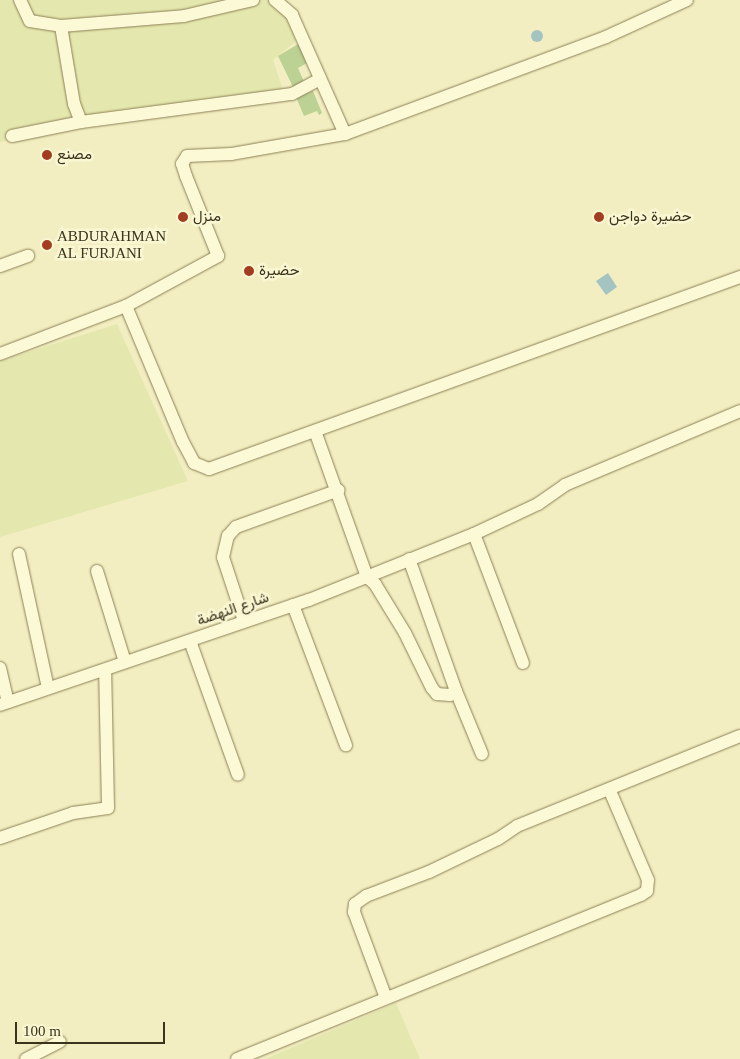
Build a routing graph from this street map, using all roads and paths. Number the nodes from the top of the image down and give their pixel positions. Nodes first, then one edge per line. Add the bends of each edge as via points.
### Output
1 (20, 0) edge
2 (253, 0) edge
3 (275, 0) edge
4 (687, 0) edge
5 (61, 26) junction
6 (320, 79) junction
7 (80, 122) junction
8 (346, 134) junction
9 (12, 136) dead end
10 (28, 256) dead end
11 (0, 266) edge
12 (740, 277) edge
13 (126, 306) junction
14 (0, 354) edge
15 (740, 411) edge
16 (315, 431) junction
17 (338, 490) junction
18 (474, 534) junction
19 (19, 554) dead end
20 (409, 559) junction
21 (97, 571) dead end
22 (367, 577) junction
23 (292, 605) junction
24 (244, 621) junction
25 (190, 641) junction
26 (125, 662) junction
27 (523, 663) dead end
28 (0, 668) edge
29 (105, 670) junction
30 (48, 688) junction
31 (456, 692) junction
32 (4, 703) edge
33 (740, 736) edge
34 (346, 745) dead end
35 (482, 754) dead end
36 (238, 775) dead end
37 (610, 791) junction
38 (0, 838) edge
39 (386, 998) junction
40 (60, 1042) dead end
41 (26, 1059) edge
42 (237, 1059) edge

1 - 5 street via 30,21
2 - 5 street via 184,16
3 - 6 street via 292,15
4 - 8 street via 606,37
5 - 7 street
6 - 7 street via 292,94
6 - 8 street
7 - 9 street
8 - 13 street via 231,154 186,156 182,164 218,256
10 - 11 street
12 - 16 street
13 - 14 street
13 - 16 street via 183,442 199,468 216,467
15 - 18 street, شارع النهضة via 565,485 538,504
16 - 17 street
17 - 22 street
17 - 24 street via 236,527 228,536 223,558
18 - 20 street, شارع النهضة
18 - 27 street
19 - 30 street
20 - 22 street, شارع النهضة
20 - 31 street
21 - 26 street
22 - 23 street, شارع النهضة
22 - 31 street via 406,632 432,688 444,696
23 - 24 street, شارع النهضة
23 - 34 street
24 - 25 street, شارع النهضة
25 - 26 street, شارع النهضة
25 - 36 street
26 - 29 street, شارع النهضة
28 - 32 street
29 - 30 street, شارع النهضة
29 - 38 street via 108,808 73,813
30 - 32 street, شارع النهضة
31 - 35 street
33 - 37 street
37 - 39 street via 517,826 489,844 366,896 355,904 354,912
37 - 39 street via 648,880 647,892
39 - 42 street
40 - 41 street

